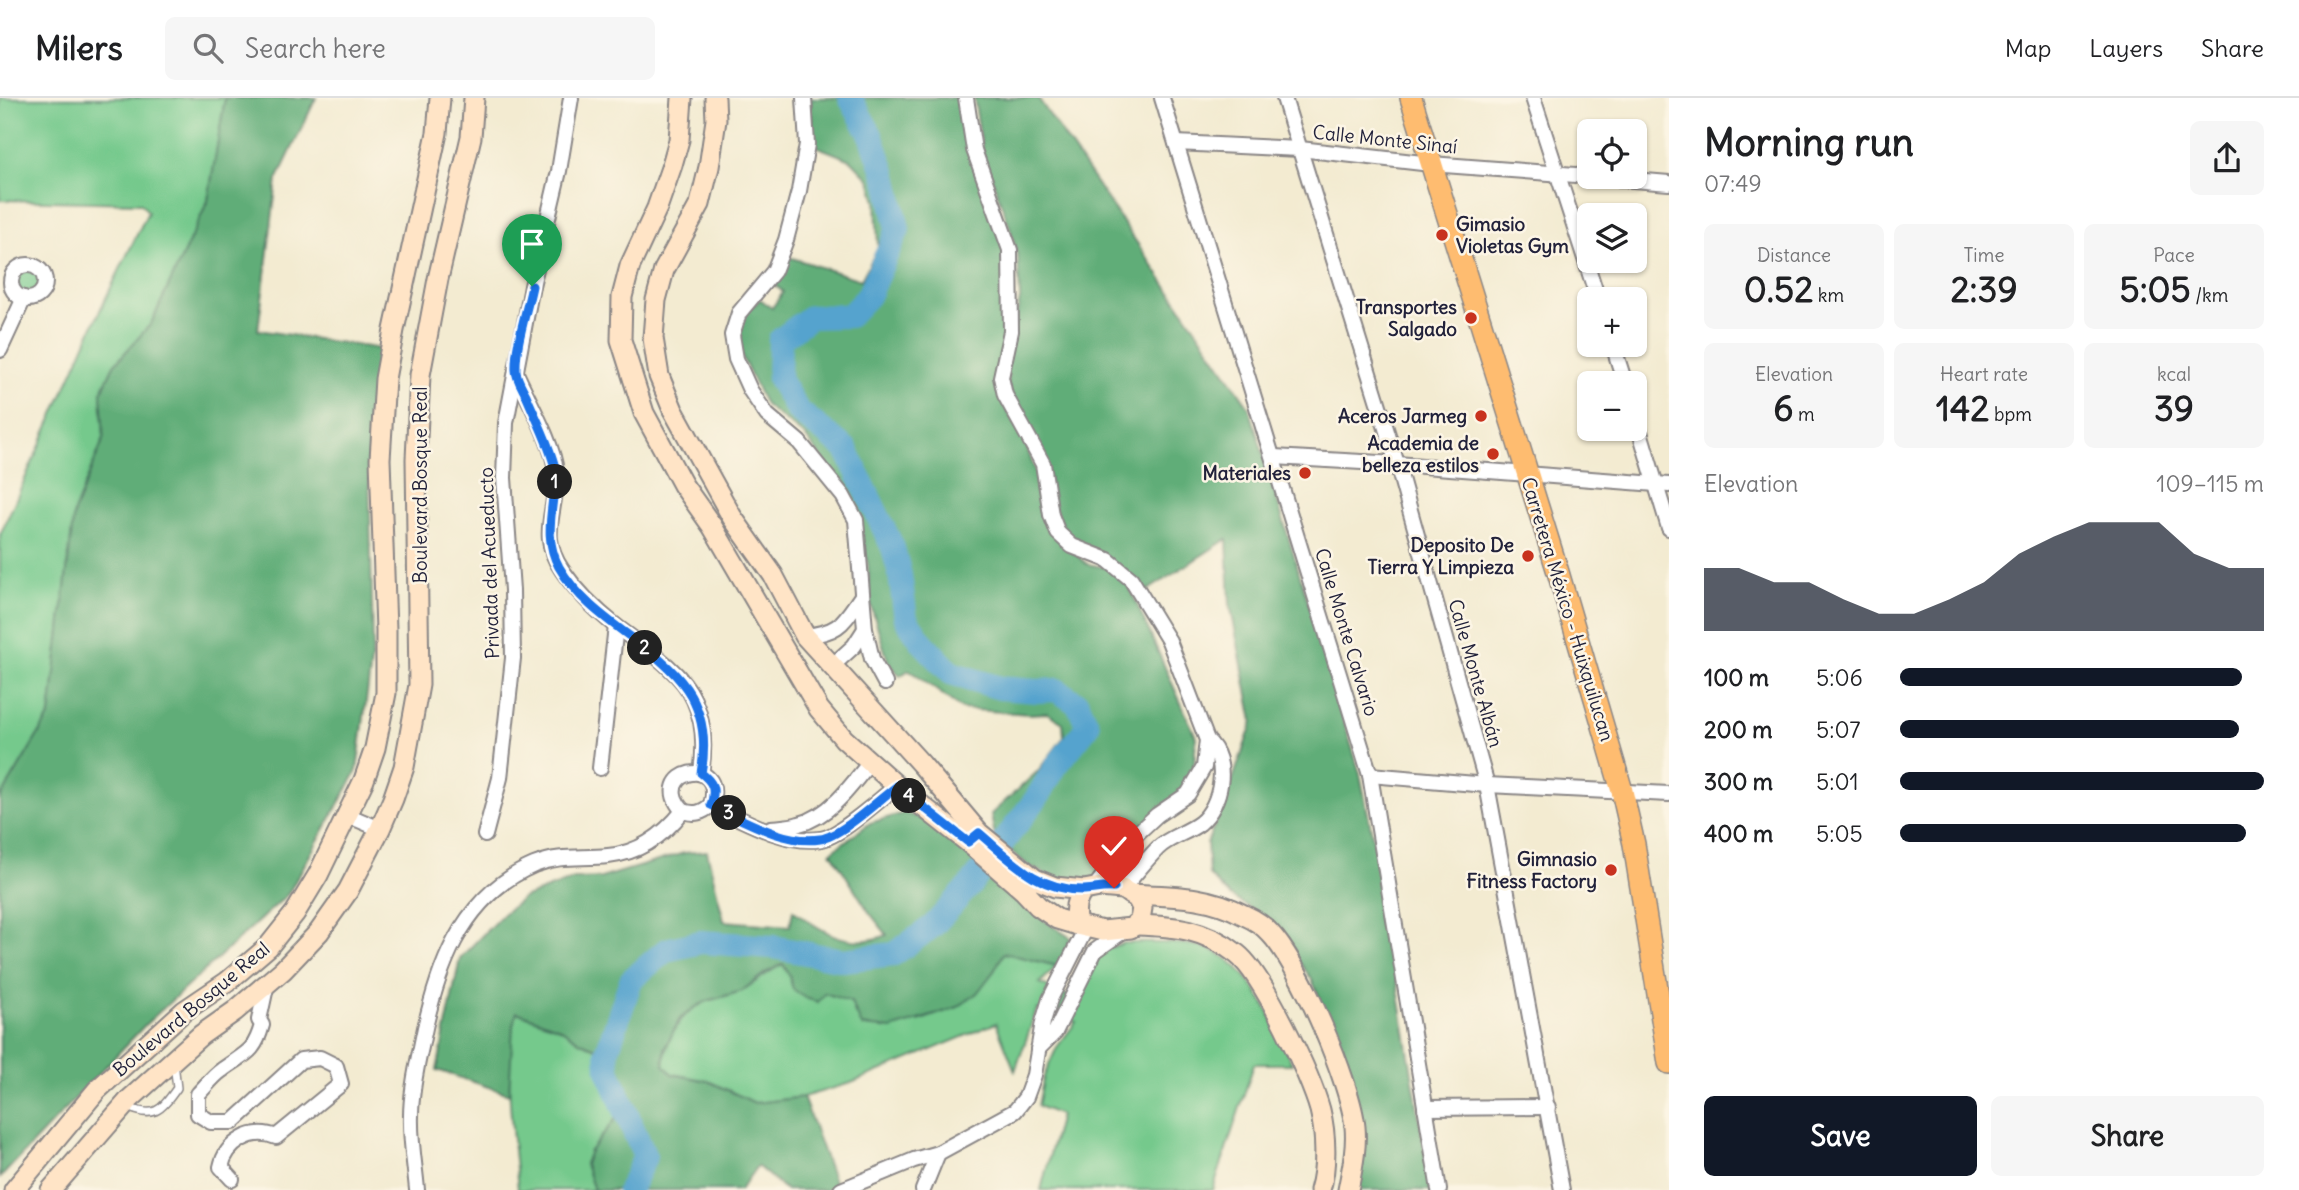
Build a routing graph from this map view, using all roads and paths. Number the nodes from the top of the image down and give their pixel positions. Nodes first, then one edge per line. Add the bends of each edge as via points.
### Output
1 (440, 98) edge
2 (474, 98) edge
3 (571, 98) edge
4 (682, 98) edge
5 (715, 98) edge
6 (804, 98) edge
7 (967, 98) edge
8 (1162, 98) edge
9 (1283, 98) edge
10 (1411, 98) edge
11 (1533, 98) edge
12 (1176, 143) junction
13 (1300, 149) junction
14 (1431, 164) junction
15 (1558, 173) junction
16 (1577, 175) edge
17 (1647, 181) edge
18 (1669, 183) edge
19 (1594, 287) edge
20 (24, 298) dead end
21 (0, 350) edge
22 (516, 372) junction
23 (1646, 441) edge
24 (1274, 457) junction
25 (1397, 464) junction
26 (1527, 474) junction
27 (1663, 485) edge
28 (732, 516) junction
29 (712, 526) junction
30 (1669, 528) edge
31 (861, 597) junction
32 (616, 626) junction
33 (865, 629) junction
34 (806, 636) junction
35 (832, 666) junction
36 (885, 683) dead end
37 (1207, 740) junction
38 (870, 762) junction
39 (600, 768) dead end
40 (701, 773) junction
41 (1370, 775) junction
42 (1487, 785) junction
43 (897, 786) junction
44 (1622, 791) junction
45 (1669, 794) edge
46 (833, 803) junction
47 (711, 805) junction
48 (683, 811) junction
49 (347, 815) junction
50 (850, 822) junction
51 (1143, 828) junction
52 (380, 829) junction
53 (762, 829) junction
54 (485, 835) dead end
55 (974, 838) junction
56 (1160, 846) junction
57 (1029, 885) junction
58 (1090, 889) junction
59 (1126, 892) junction
60 (1082, 927) junction
61 (1131, 927) junction
62 (267, 983) junction
63 (235, 1012) junction
64 (259, 1020) junction
65 (1037, 1050) junction
66 (173, 1061) junction
67 (1669, 1063) edge
68 (124, 1106) junction
69 (1548, 1107) junction
70 (1425, 1108) junction
71 (938, 1153) junction
72 (232, 1179) dead end
73 (15, 1190) edge
74 (51, 1190) edge
75 (417, 1190) edge
76 (841, 1190) edge
77 (923, 1190) edge
78 (1320, 1190) edge
79 (1348, 1190) edge
80 (1439, 1190) edge
81 (1562, 1190) edge

1 - 49 street, Boulevard Bosque Real via 437,133 385,379 380,459 387,672 384,715 364,780
2 - 52 street, Boulevard Bosque Real via 471,137 420,375 416,459 419,685 404,767
3 - 22 street, Privada del Acueducto
4 - 29 street via 672,166 626,276 621,340 644,413
5 - 28 street via 716,120 700,205 664,271 653,338 659,376 673,410
6 - 31 street via 807,144 786,240 774,271 739,313 732,335 736,359 750,390 767,415 799,442 843,496 856,520
7 - 37 street via 974,150 1010,250 1011,331 1001,377 1005,395 1043,464 1058,534 1072,546 1108,560 1131,579 1168,642
8 - 12 street, Calle Monte Calvario
9 - 13 street, Calle Monte Albán
10 - 14 main road, Carretera México - Huixquilucan
11 - 15 street
12 - 13 street, Calle Monte Sinaí
12 - 24 street, Calle Monte Calvario
13 - 14 street, Calle Monte Sinaí
13 - 25 street, Calle Monte Albán
14 - 15 street, Calle Monte Sinaí
14 - 26 main road, Carretera México - Huixquilucan
15 - 16 street, Calle Monte Sinaí
15 - 19 street
17 - 18 street
20 - 21 street
22 - 32 street via 556,472 548,527 550,548 560,569 586,600
22 - 54 street, Privada del Acueducto via 506,423 504,478 513,658 500,778
23 - 27 street
24 - 25 street
24 - 41 street, Calle Monte Calvario
25 - 26 street
25 - 42 street, Calle Monte Albán
26 - 27 street
26 - 44 main road, Carretera México - Huixquilucan
27 - 30 street
28 - 29 street
28 - 34 street via 773,575
29 - 38 street via 819,709
31 - 33 street
31 - 34 street via 845,620 828,633
32 - 39 street
32 - 40 street via 680,679 694,698 705,748
33 - 35 street
33 - 36 street via 872,659
34 - 35 street
35 - 55 street via 922,765
37 - 51 street via 1198,780 1188,794
37 - 56 street via 1220,763 1217,796 1202,821
38 - 43 street
38 - 46 street
40 - 47 street via 711,780 715,792
40 - 48 street via 688,772 678,779 673,790
41 - 42 street
41 - 70 street, Calle Monte Calvario
42 - 44 street
42 - 69 street, Calle Monte Albán
43 - 50 street
43 - 55 street
44 - 45 street
44 - 67 main road, Carretera México - Huixquilucan
46 - 50 street
46 - 53 street via 801,824
47 - 48 street via 703,812
47 - 53 street
48 - 75 street via 671,827 642,847 534,865 500,886 467,918 446,954 431,997 415,1075 411,1115
49 - 52 street
49 - 73 street, Boulevard Bosque Real via 318,875 268,947 184,1011 97,1090
50 - 53 street via 822,839
51 - 56 street via 1159,837
51 - 58 street
52 - 62 street, Boulevard Bosque Real via 348,891 319,932
55 - 57 street
56 - 59 street
57 - 58 street
57 - 60 street via 1038,906
58 - 59 street
58 - 60 street via 1080,894 1075,909
59 - 61 street via 1137,898 1142,908
59 - 79 street via 1220,903 1269,931 1287,955 1345,1086 1355,1126
60 - 61 street via 1115,931
60 - 65 street via 1050,999
61 - 65 street via 1095,951 1055,1032
61 - 78 street via 1189,929 1239,955 1255,974 1309,1077 1320,1111 1324,1144
62 - 63 street, Boulevard Bosque Real
62 - 64 street
63 - 64 street
63 - 66 street, Boulevard Bosque Real
64 - 72 street via 257,1042 248,1053 220,1071 198,1094 198,1114 211,1122 233,1122 301,1060 320,1058 336,1066 341,1084 276,1137 244,1136 223,1155 221,1167
65 - 71 street via 1034,1075 1015,1111
66 - 68 street, Boulevard Bosque Real
66 - 68 lane via 177,1087 166,1103 151,1113
68 - 74 street, Boulevard Bosque Real
69 - 70 street
69 - 81 street, Calle Monte Albán
70 - 80 street, Calle Monte Calvario
71 - 76 street
71 - 77 street

